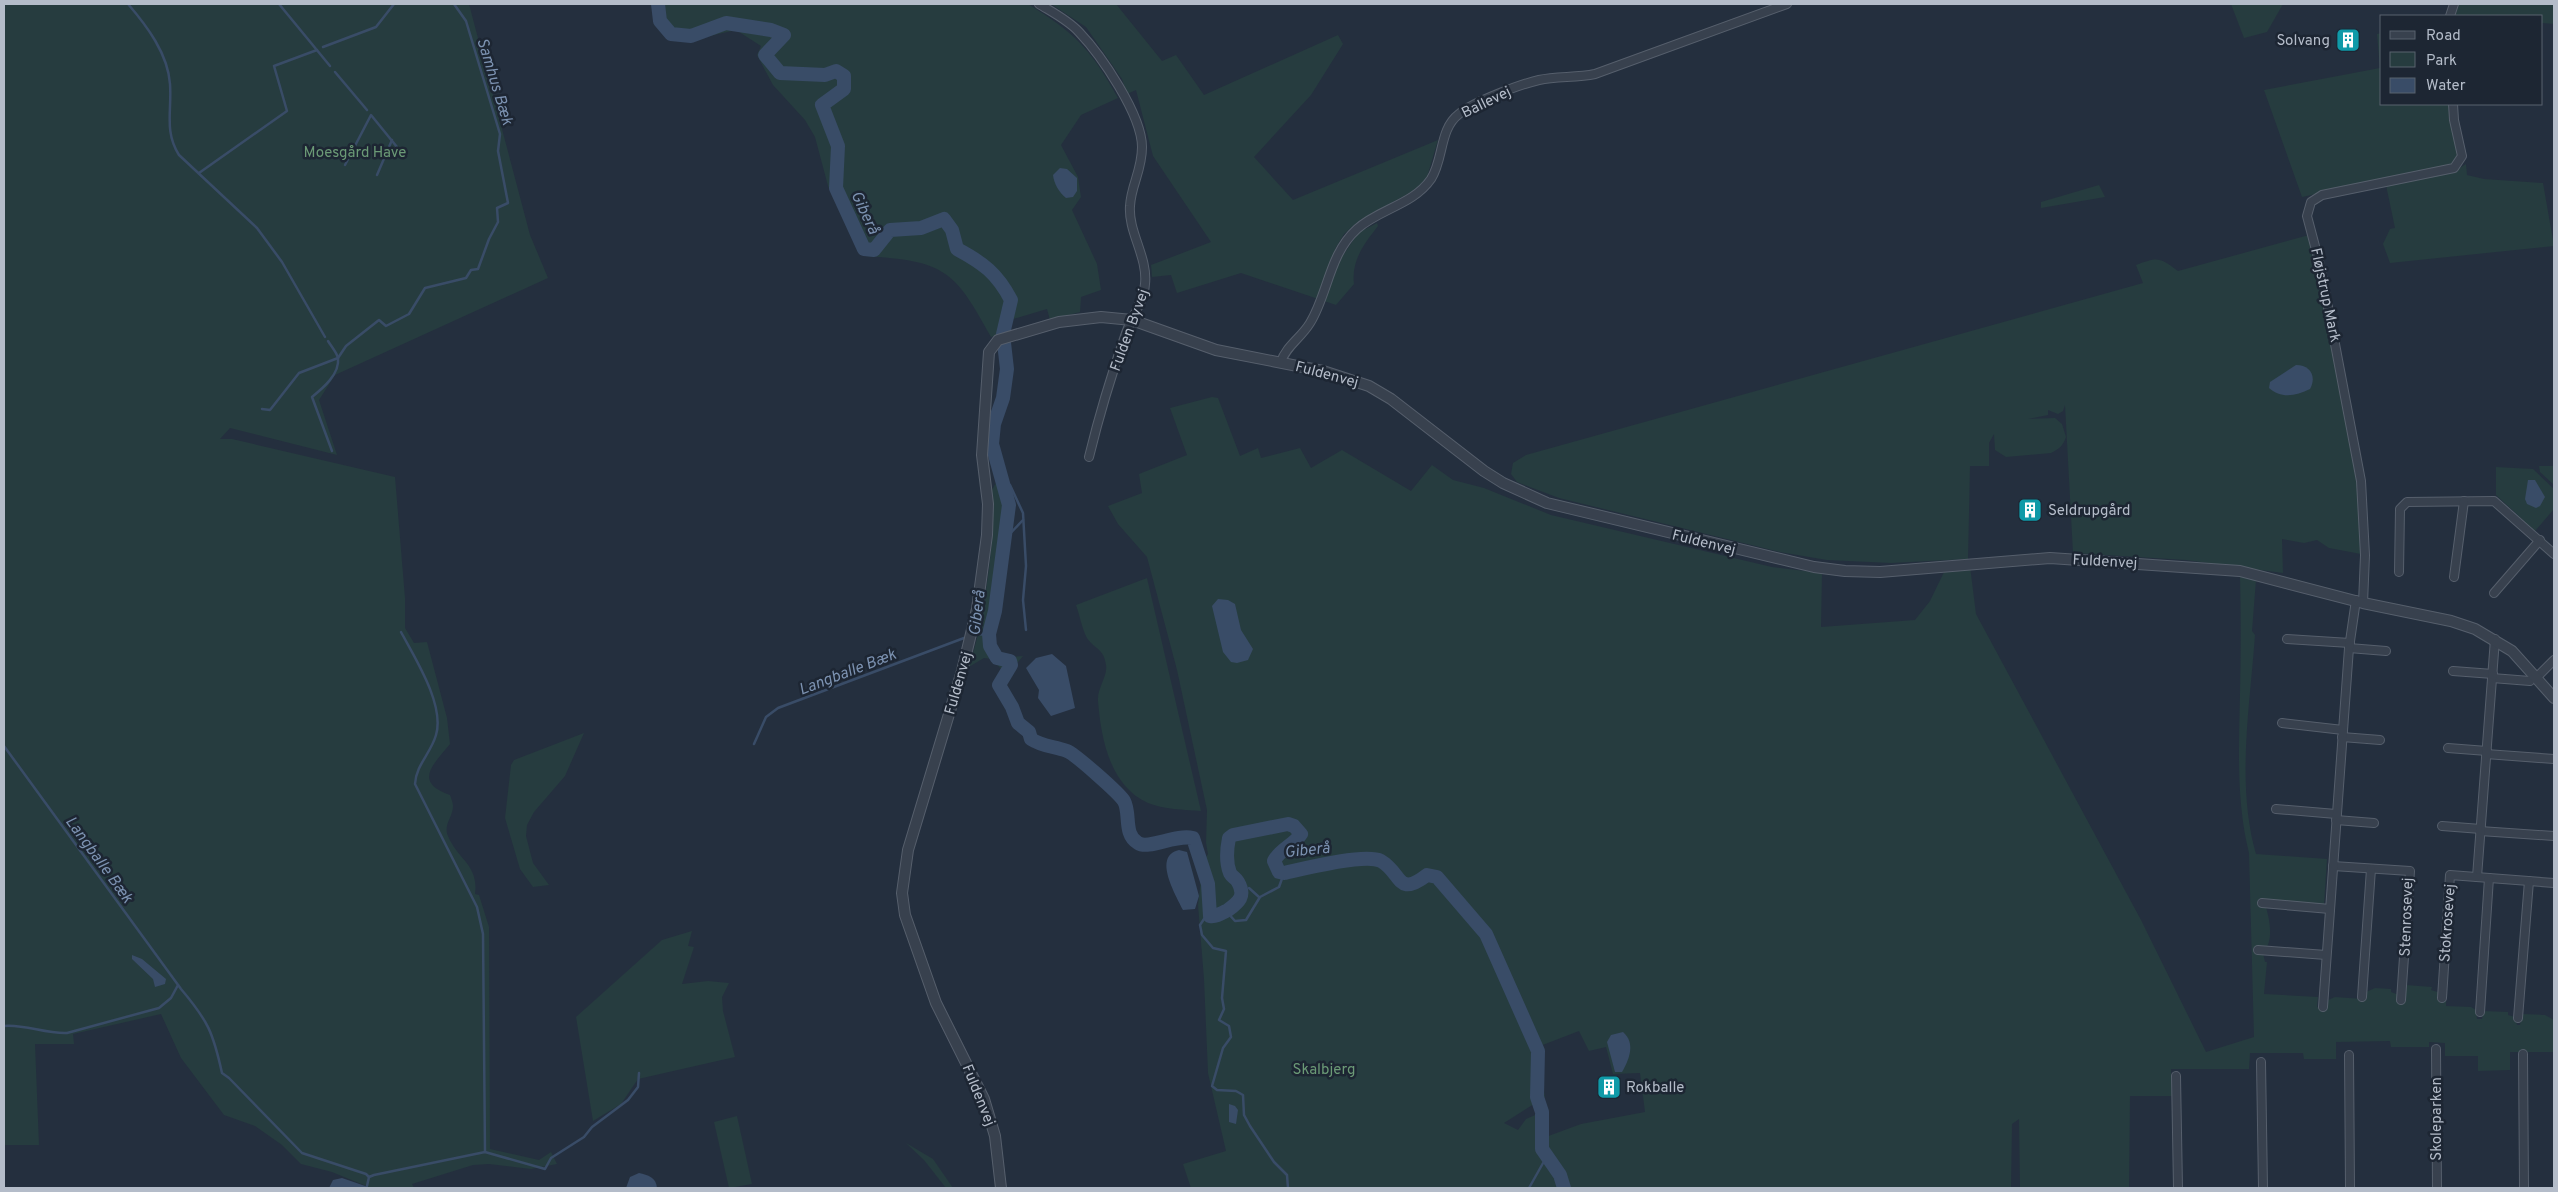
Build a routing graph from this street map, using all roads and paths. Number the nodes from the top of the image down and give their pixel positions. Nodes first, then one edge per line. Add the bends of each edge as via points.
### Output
1 (1039, 4) edge
2 (1787, 4) edge
3 (2453, 105) edge
4 (1132, 320) junction
5 (1281, 362) junction
6 (1089, 456) dead end
7 (2464, 501) junction
8 (2540, 540) junction
9 (2554, 554) edge
10 (2399, 572) dead end
11 (2454, 577) dead end
12 (2494, 593) dead end
13 (2360, 602) junction
14 (2287, 639) dead end
15 (2495, 639) junction
16 (2350, 646) junction
17 (2386, 651) dead end
18 (2554, 660) edge
19 (2453, 671) dead end
20 (2492, 676) junction
21 (2534, 679) junction
22 (2554, 698) edge
23 (2282, 723) dead end
24 (2343, 733) junction
25 (2380, 740) dead end
26 (2448, 748) dead end
27 (2486, 753) junction
28 (2554, 759) edge
29 (2276, 809) dead end
30 (2336, 817) junction
31 (2374, 822) dead end
32 (2442, 826) dead end
33 (2480, 830) junction
34 (2554, 836) edge
35 (2333, 866) junction
36 (2371, 869) junction
37 (2477, 877) junction
38 (2489, 878) junction
39 (2528, 881) junction
40 (2554, 883) edge
41 (2262, 903) dead end
42 (2330, 909) junction
43 (2258, 950) dead end
44 (2326, 955) junction
45 (2362, 997) dead end
46 (2442, 998) dead end
47 (2402, 1000) dead end
48 (2323, 1007) dead end
49 (2480, 1012) dead end
50 (2518, 1018) dead end
51 (2436, 1049) dead end
52 (2523, 1054) dead end
53 (2349, 1055) dead end
54 (2261, 1062) dead end
55 (2176, 1076) dead end
56 (1001, 1188) edge
57 (2178, 1188) edge
58 (2263, 1188) edge
59 (2350, 1188) edge
60 (2437, 1188) edge
61 (2524, 1188) edge

1 - 4 street, Fulden Byvej via 1079,32 1123,95 1140,129 1142,162 1132,192 1130,215 1146,283
2 - 5 street, Ballevej via 1595,74 1527,83 1459,113 1450,122 1432,177 1423,188 1411,199 1357,229 1347,241 1336,257 1310,323 1284,352
3 - 13 street, Fløjstrup Mark via 2462,156 2454,168 2322,196 2311,202 2307,216 2320,265 2361,480 2365,555
4 - 5 street, Fuldenvej via 1216,350
4 - 6 street, Fulden Byvej
4 - 56 street, Fuldenvej via 1101,317 1059,322 998,340 989,352 982,432 988,504 987,535 977,609 962,671 908,850 902,893 905,915 936,1003 984,1099 995,1136
5 - 13 street, Fuldenvej via 1331,373 1369,386 1484,471 1530,496 1599,516 1814,567 1845,572 1880,572 2016,559 2076,559 2240,571
7 - 8 street via 2490,500 2498,503
7 - 10 street via 2407,502 2401,506
7 - 11 street
8 - 9 street
8 - 12 street
13 - 15 street, Fuldenvej via 2451,621
13 - 16 street
14 - 16 street
15 - 20 street, Stokrosevej
15 - 21 street, Fuldenvej via 2512,651
16 - 17 street
16 - 24 street
18 - 21 street
19 - 20 street
20 - 21 street
20 - 27 street, Stokrosevej
21 - 22 street, Fuldenvej
23 - 24 street
24 - 25 street
24 - 30 street
26 - 27 street
27 - 28 street
27 - 33 street, Stokrosevej
29 - 30 street
30 - 31 street
30 - 35 street
32 - 33 street
33 - 34 street
33 - 37 street, Stokrosevej
35 - 36 street, Stenrosevej
35 - 42 street
36 - 45 street
36 - 47 street, Stenrosevej via 2410,871
37 - 38 street, Stokrosevej
37 - 46 street, Stokrosevej via 2450,875
38 - 39 street, Stokrosevej
38 - 49 street
39 - 40 street, Stokrosevej
39 - 50 street
41 - 42 street
42 - 44 street
43 - 44 street
44 - 48 street
51 - 60 street, Skoleparken
52 - 61 street
53 - 59 street
54 - 58 street
55 - 57 street

